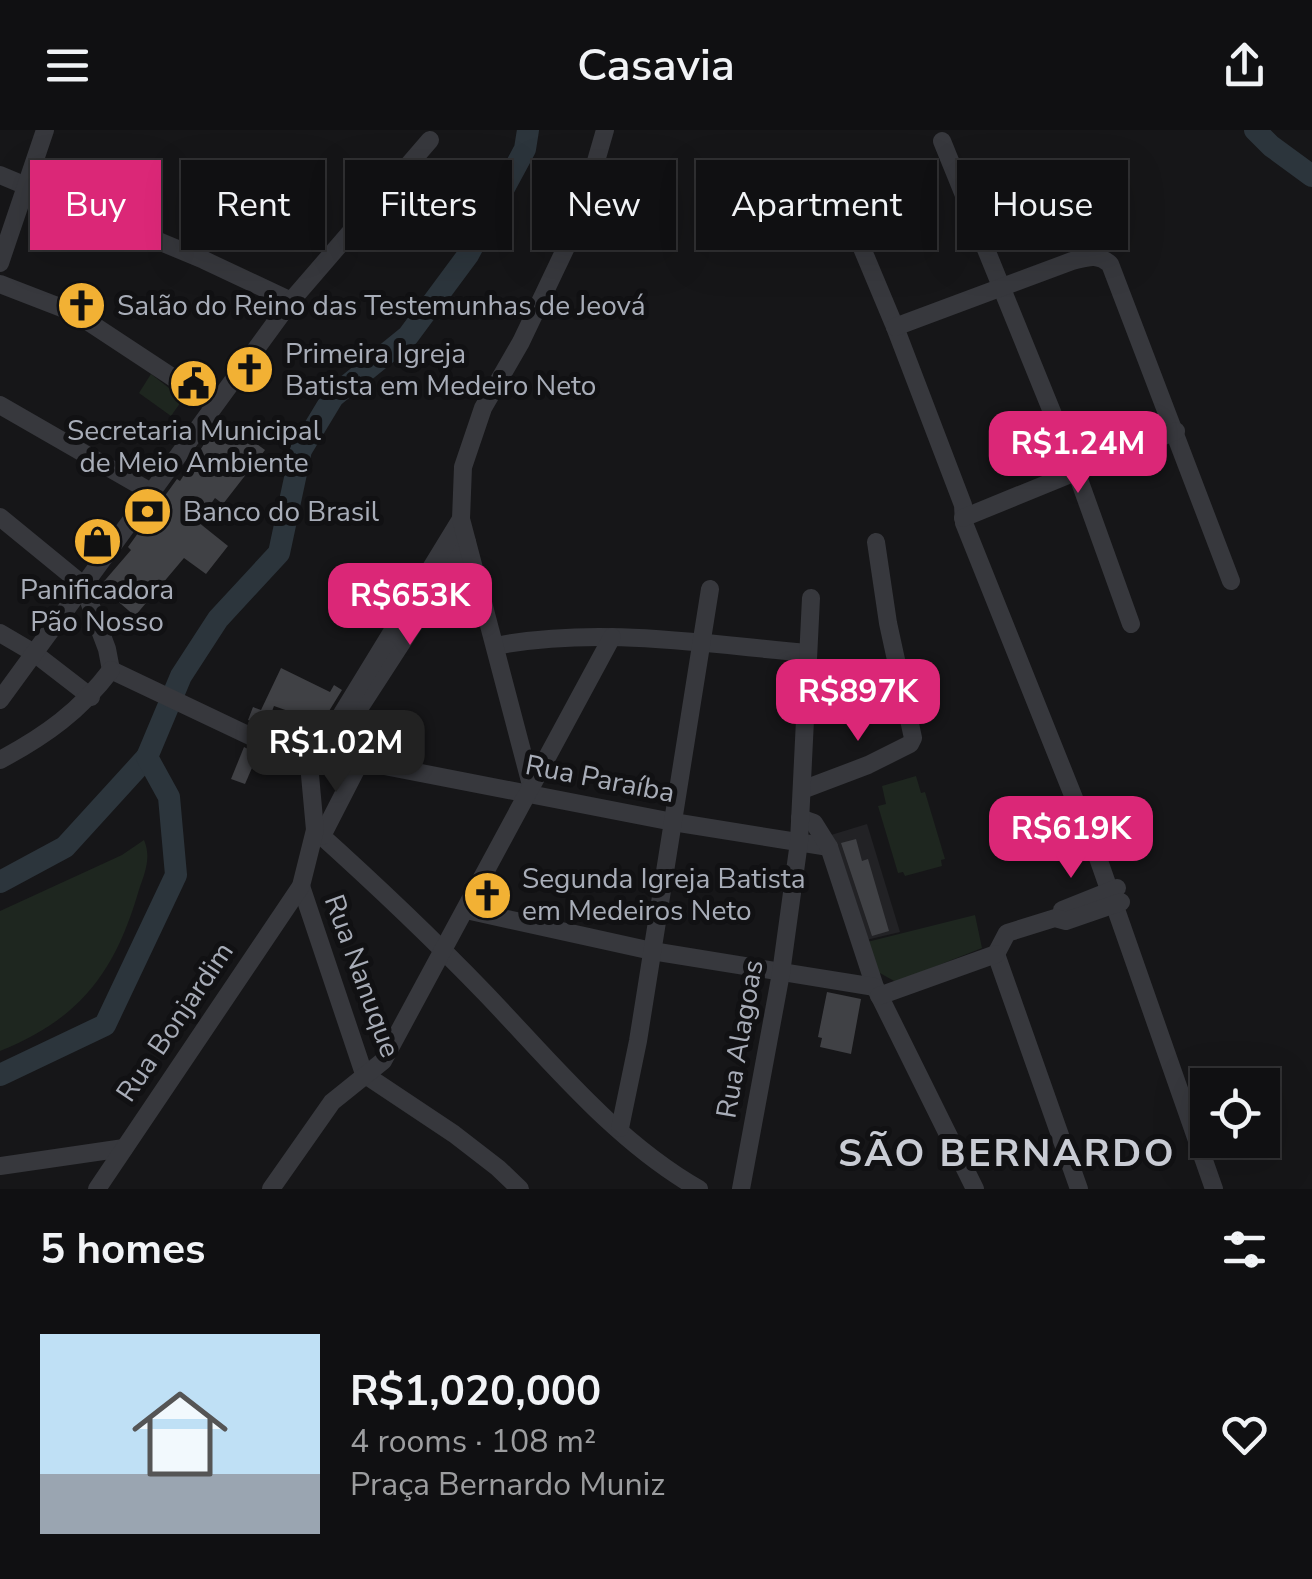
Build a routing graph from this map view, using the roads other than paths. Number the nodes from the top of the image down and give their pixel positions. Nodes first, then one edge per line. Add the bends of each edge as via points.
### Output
1 (45, 130) edge
2 (606, 130) edge
3 (430, 140) dead end
4 (942, 141) dead end
5 (0, 175) edge
6 (28, 184) junction
7 (863, 250) edge
8 (0, 263) edge
9 (0, 284) edge
10 (999, 286) junction
11 (291, 301) junction
12 (895, 327) junction
13 (0, 404) edge
14 (214, 404) junction
15 (1176, 432) junction
16 (1076, 471) junction
17 (152, 492) junction
18 (966, 512) junction
19 (0, 517) edge
20 (461, 518) junction
21 (468, 542) junction
22 (876, 542) dead end
23 (1232, 581) dead end
24 (84, 585) junction
25 (710, 589) dead end
26 (810, 598) dead end
27 (1131, 624) dead end
28 (0, 633) edge
29 (612, 637) junction
30 (702, 645) junction
31 (495, 646) junction
32 (34, 653) junction
33 (808, 653) junction
34 (111, 670) junction
35 (904, 690) junction
36 (806, 692) junction
37 (91, 697) junction
38 (0, 700) edge
39 (318, 757) junction
40 (0, 760) edge
41 (360, 762) junction
42 (530, 789) junction
43 (802, 790) junction
44 (800, 818) junction
45 (673, 822) junction
46 (318, 833) junction
47 (799, 842) junction
48 (829, 847) junction
49 (301, 886) junction
50 (1115, 896) junction
51 (466, 910) junction
52 (444, 950) junction
53 (652, 951) junction
54 (996, 954) junction
55 (781, 973) junction
56 (877, 992) junction
57 (364, 1074) junction
58 (620, 1128) junction
59 (124, 1148) junction
60 (0, 1166) edge
61 (97, 1189) edge
62 (271, 1189) edge
63 (520, 1189) edge
64 (699, 1189) edge
65 (741, 1189) edge
66 (976, 1189) edge
67 (1079, 1189) edge
68 (1214, 1189) edge

1 - 6 street
2 - 20 street via 565,252 472,434
3 - 11 street
4 - 10 street
5 - 6 street
6 - 8 street
6 - 11 street
7 - 12 street
9 - 14 street via 75,313
10 - 12 street
10 - 15 street via 1072,261 1104,259
10 - 16 street
11 - 14 street
12 - 18 street
13 - 17 street
14 - 17 street
15 - 16 street
15 - 23 street
16 - 18 street
16 - 27 street
17 - 24 street
18 - 50 street
19 - 24 street
20 - 21 street
20 - 39 street
21 - 31 street
21 - 39 street
22 - 35 street
24 - 32 street
24 - 34 street
25 - 30 street
26 - 33 street, Rua Alagoas
28 - 32 street
29 - 30 street
29 - 31 street via 540,637
29 - 42 street
30 - 33 street
30 - 45 street
31 - 42 street
32 - 37 street
32 - 38 street
33 - 36 street, Rua Alagoas
34 - 37 street
34 - 39 street, Rua Paraíba
35 - 36 street
35 - 43 street via 914,732 910,744
36 - 43 street, Rua Alagoas
37 - 40 street
39 - 41 street, Rua Paraíba
39 - 46 street
41 - 42 street, Rua Paraíba
41 - 46 street
42 - 45 street, Rua Paraíba
42 - 51 street
43 - 44 street, Rua Alagoas
44 - 47 street, Rua Alagoas
44 - 48 street via 814,823
45 - 47 street, Rua Paraíba
45 - 53 street
46 - 49 street
46 - 52 street
47 - 48 street, Rua Paraíba
47 - 55 street, Rua Alagoas
48 - 56 street
49 - 57 street, Rua Nanuque
49 - 59 street, Rua Bonjardim
50 - 54 street via 1066,920 1007,933
50 - 68 street
51 - 52 street
51 - 53 street
52 - 57 street via 383,1060
52 - 58 street
53 - 55 street
53 - 58 street
54 - 56 street
54 - 67 street
55 - 56 street
55 - 65 street, Rua Alagoas
56 - 66 street
57 - 62 street via 332,1102
57 - 63 street, Rua Nanuque via 454,1134
58 - 64 street
59 - 60 street
59 - 61 street, Rua Bonjardim

